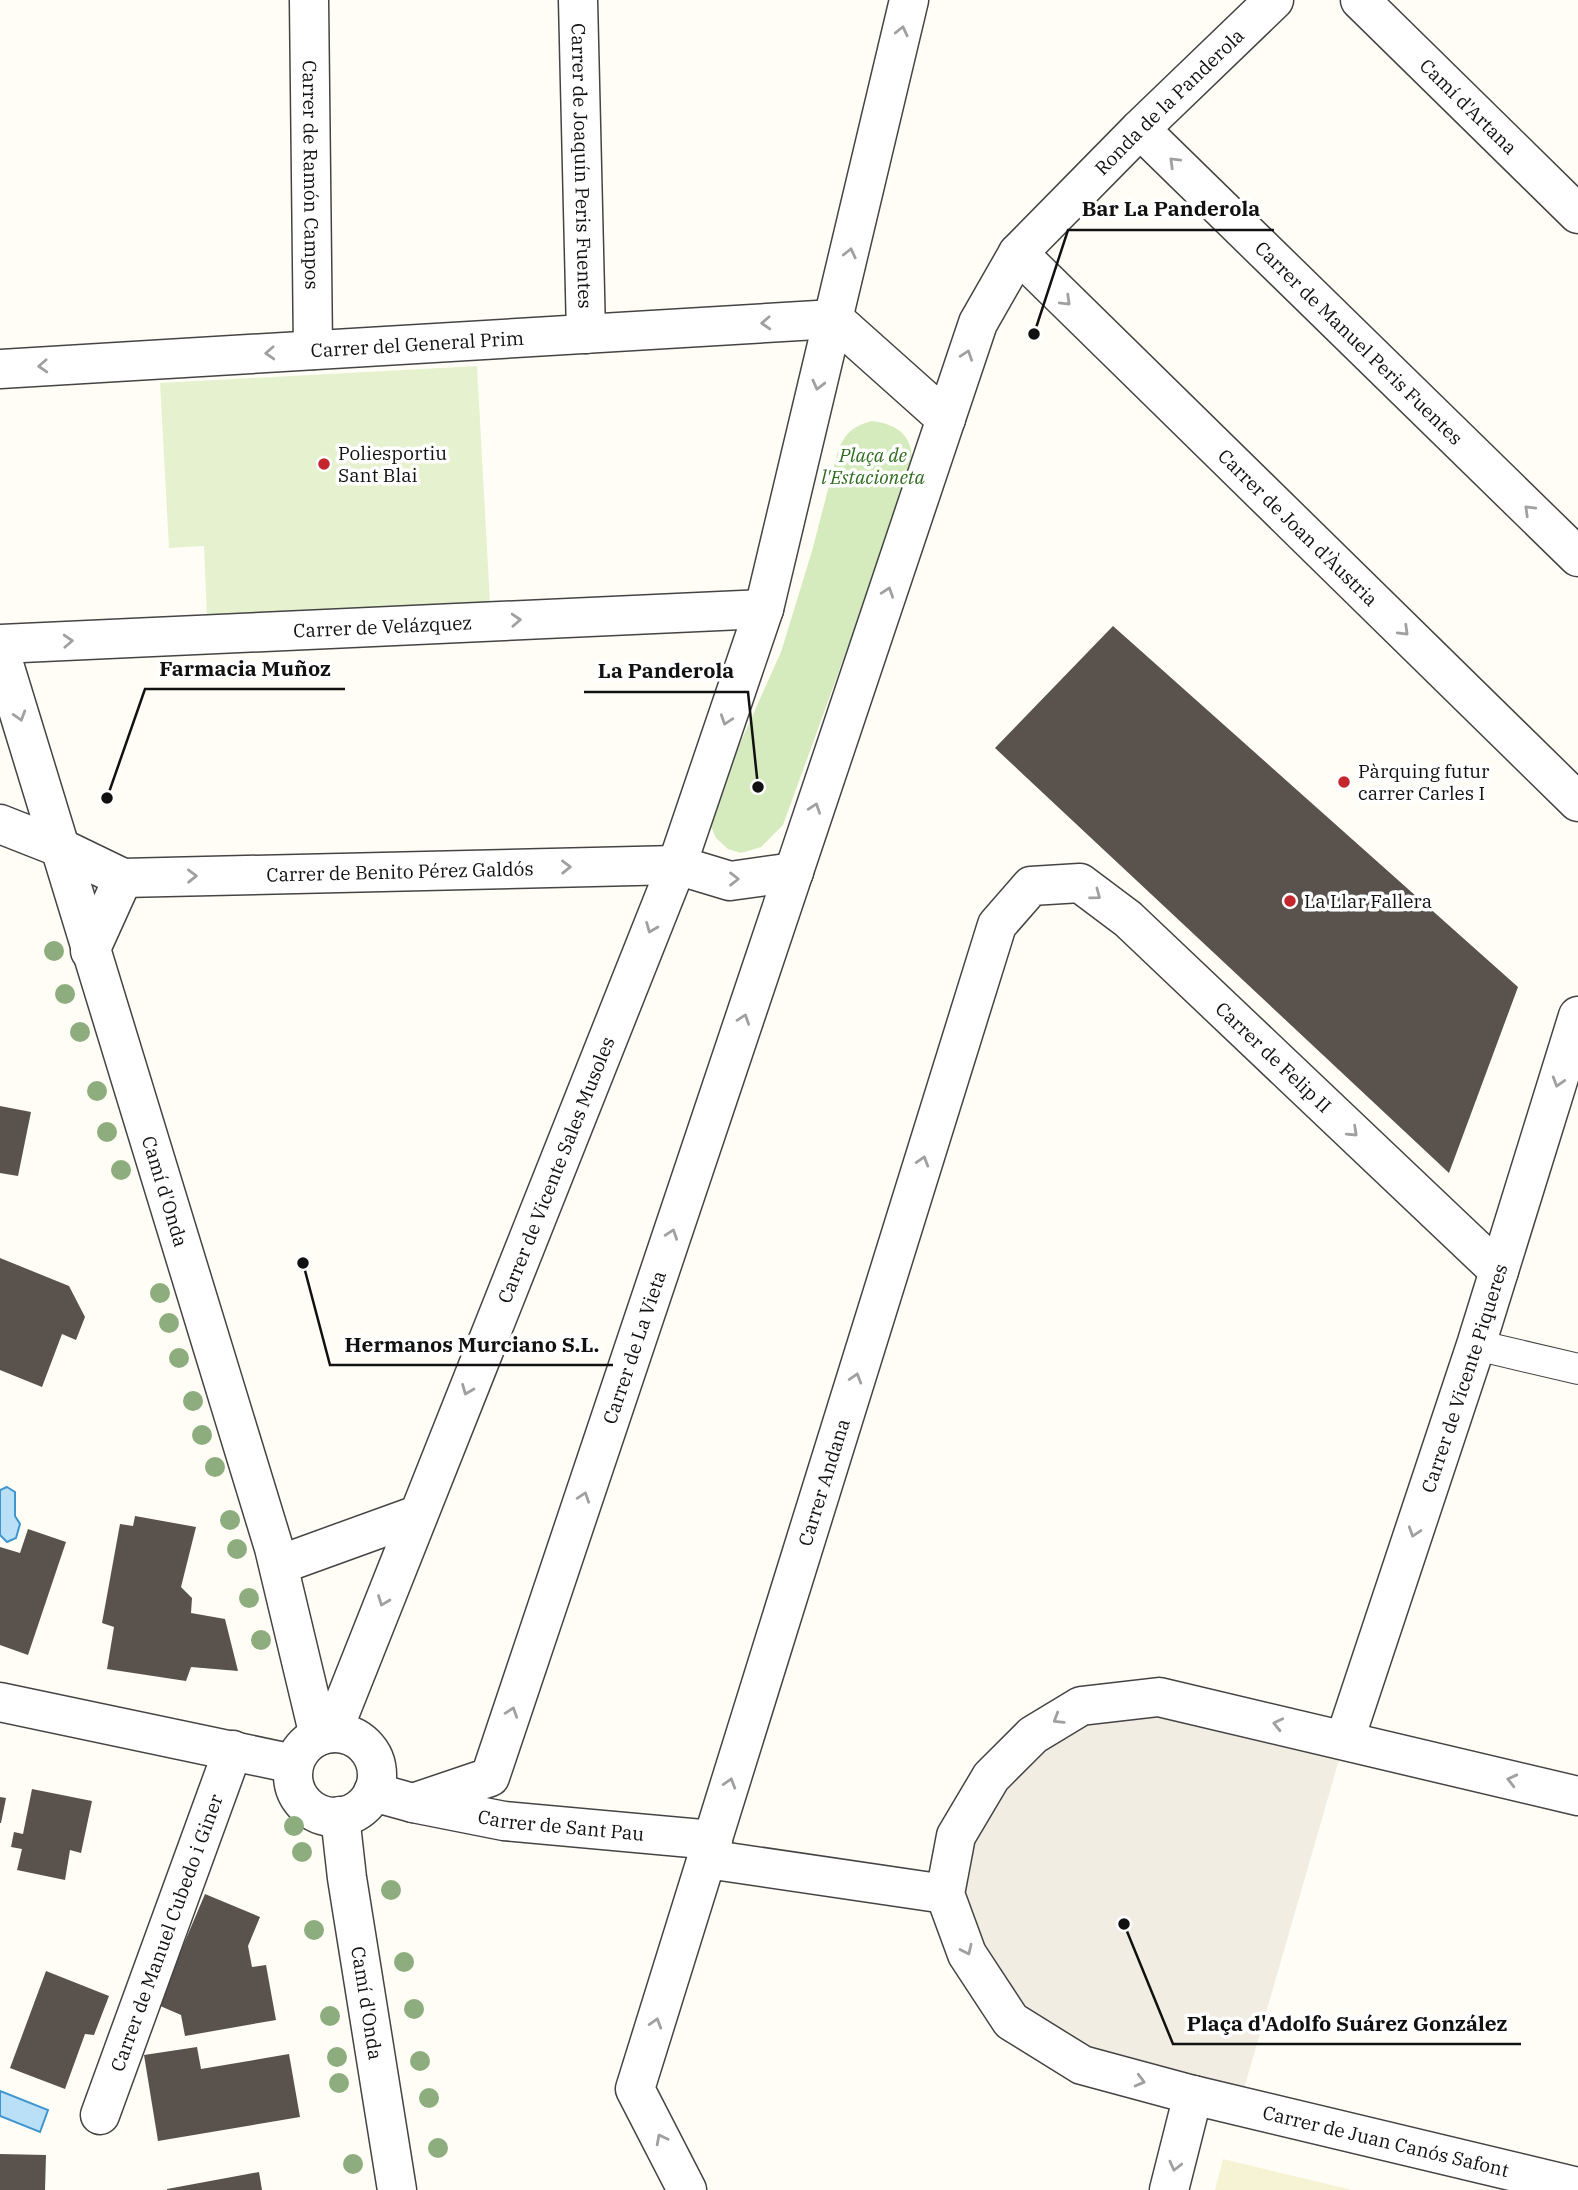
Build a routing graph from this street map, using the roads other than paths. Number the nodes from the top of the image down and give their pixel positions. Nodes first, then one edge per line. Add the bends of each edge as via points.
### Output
1 (309, 0) edge
2 (578, 0) edge
3 (909, 0) edge
4 (1274, 0) edge
5 (1360, 0) edge
6 (1140, 129) junction
7 (1578, 214) edge
8 (1018, 253) junction
9 (834, 319) junction
10 (586, 334) junction
11 (313, 350) junction
12 (0, 369) edge
13 (946, 419) junction
14 (1578, 557) edge
15 (764, 608) junction
16 (0, 644) edge
17 (0, 650) edge
18 (1578, 802) edge
19 (0, 824) edge
20 (61, 848) junction
21 (677, 865) junction
22 (793, 872) junction
23 (123, 878) junction
24 (1031, 886) joint
25 (90, 951) junction
26 (1578, 1016) edge
27 (1499, 1271) junction
28 (1476, 1345) junction
29 (1578, 1369) edge
30 (417, 1515) junction
31 (279, 1565) junction
32 (0, 1702) edge
33 (325, 1734) junction
34 (1345, 1739) junction
35 (233, 1750) junction
36 (294, 1764) junction
37 (490, 1777) junction
38 (373, 1792) junction
39 (1578, 1796) edge
40 (413, 1803) junction
41 (340, 1816) junction
42 (504, 1821) junction
43 (710, 1850) junction
44 (945, 1894) junction
45 (1193, 2095) junction
46 (100, 2115) dead end
47 (1578, 2187) edge
48 (397, 2190) edge
49 (687, 2190) edge
50 (1170, 2190) edge

1 - 11 street, Carrer de Ramón Campos
2 - 10 street, Carrer de Joaquín Peris Fuentes
9 -> 3 street
4 - 6 street, Ronda de la Panderola
5 - 7 street, Camí d'Artana
6 - 8 street, Ronda de la Panderola
14 -> 6 street, Carrer de Manuel Peris Fuentes
13 -> 8 street, Ronda de la Panderola via 978,323
8 -> 18 street, Carrer de Joan d'Àustria
9 -> 10 street, Carrer del General Prim
9 - 13 street
9 -> 15 street
10 - 11 street, Carrer del General Prim
11 -> 12 street, Carrer del General Prim
22 -> 13 street
16 -> 15 street, Carrer de Velázquez
15 -> 21 street
17 -> 20 street, Camí d'Onda
19 - 20 street, Carrer de Benito Pérez Galdós
20 - 23 street, Carrer de Benito Pérez Galdós
20 - 25 street, Camí d'Onda
21 -> 22 street via 730,881
23 -> 21 street, Carrer de Benito Pérez Galdós
21 -> 30 street, Carrer de Vicente Sales Musoles
37 -> 22 street, Carrer de La Vieta
23 - 25 street
24 -> 27 street, Carrer de Felip II via 1080,883 1128,919
43 -> 24 street, Carrer Andana via 997,925
25 - 31 street, Camí d'Onda
26 -> 27 street, Carrer de Vicente Piqueres
27 - 28 street, Carrer de Vicente Piqueres
28 - 29 street
28 -> 34 street, Carrer de Vicente Piqueres
30 - 31 street
30 -> 33 street, Carrer de Vicente Sales Musoles
31 - 33 street, Camí d'Onda
32 - 35 street
33 - 36 street via 308,1742
33 - 38 street via 346,1734 369,1750 377,1778
39 -> 34 street
34 -> 44 street via 1159,1697 1081,1706 1033,1735 991,1777 956,1836
35 - 36 street
35 - 46 street, Carrer de Manuel Cubedo i Giner
36 - 41 street via 296,1791 303,1802 326,1816
37 - 40 street, Carrer de Sant Pau
37 - 42 street
38 - 40 street, Carrer de Sant Pau
38 - 41 street via 365,1804
40 - 42 street, Carrer de Sant Pau
41 - 48 street, Camí d'Onda
42 - 43 street, Carrer de Sant Pau
43 - 44 street, Carrer de Sant Pau
49 -> 43 street, Carrer Andana via 635,2089
44 -> 45 street, Carrer de Juan Canós Safont via 967,1954 1011,2021 1082,2065
45 - 47 street, Carrer de Juan Canós Safont
45 -> 50 street

